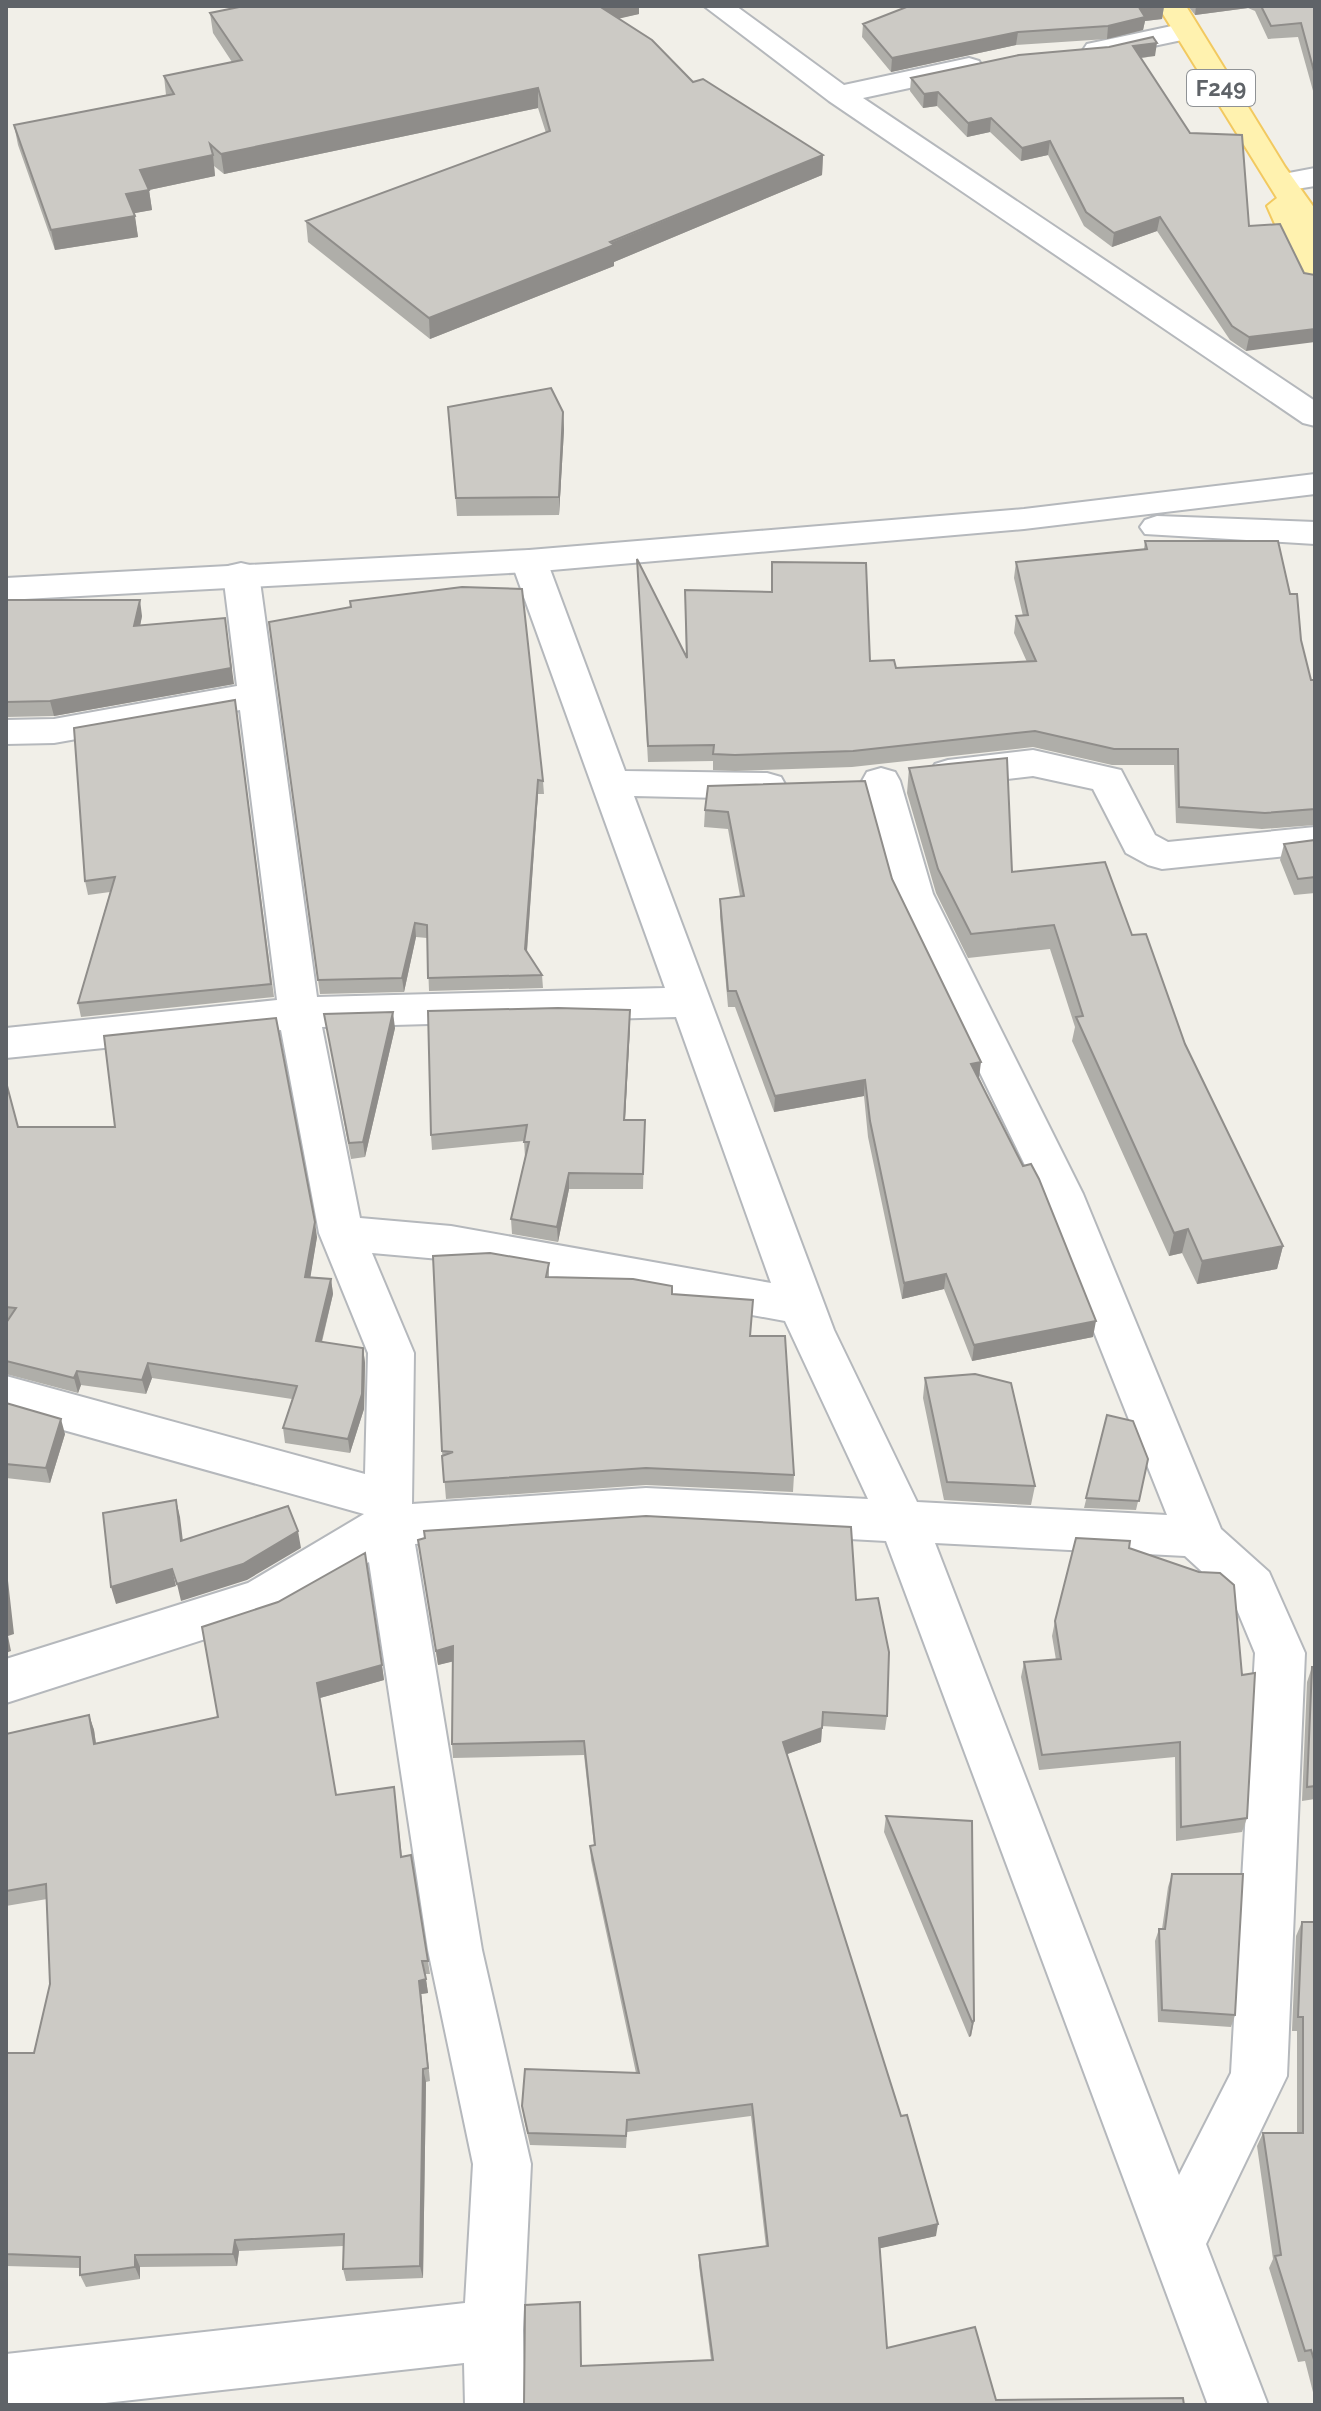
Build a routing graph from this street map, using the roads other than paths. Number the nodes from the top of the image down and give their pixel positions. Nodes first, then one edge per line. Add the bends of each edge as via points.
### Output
1 (718, 6) edge
2 (1172, 6) edge
3 (1186, 31) junction
4 (1077, 52) edge
5 (1002, 60) edge
6 (839, 95) junction
7 (1278, 175) junction
8 (1315, 177) edge
9 (1315, 230) edge
10 (1315, 278) edge
11 (1315, 416) edge
12 (1315, 484) edge
13 (943, 526) junction
14 (1315, 533) edge
15 (529, 561) junction
16 (241, 574) junction
17 (6, 589) edge
18 (259, 695) junction
19 (6, 732) edge
20 (610, 783) junction
21 (808, 785) edge
22 (1315, 840) edge
23 (690, 1002) junction
24 (299, 1013) junction
25 (6, 1043) edge
26 (341, 1233) junction
27 (802, 1306) junction
28 (6, 1395) edge
29 (387, 1513) junction
30 (903, 1522) junction
31 (1202, 1542) junction
32 (1297, 1650) edge
33 (6, 1681) edge
34 (1176, 2243) junction
35 (493, 2330) junction
36 (6, 2384) edge
37 (495, 2405) edge
38 (1238, 2405) edge

1 - 6 street
2 - 3 main road, F249
3 - 4 street
3 - 7 main road, F249
5 - 6 street
6 - 11 street
7 - 8 street
7 - 9 main road, F249
7 - 10 main road, F249 via 1290,228
12 - 13 street
13 - 14 street
13 - 15 street
15 - 16 street
15 - 20 street
16 - 17 street
16 - 18 street
18 - 19 street via 54,731
18 - 24 street
20 - 21 street
20 - 23 street
22 - 31 street via 1162,856 1140,844 1107,779 1033,763 866,782 913,894 1061,1194
23 - 24 street
23 - 27 street
24 - 25 street
24 - 26 street
26 - 27 street via 451,1243
26 - 29 street via 391,1353
27 - 30 street
28 - 29 street
29 - 30 street via 646,1508
29 - 33 street via 263,1600
29 - 35 street via 455,1950 502,2164
30 - 31 street via 1185,1536
30 - 34 street
31 - 32 street via 1252,1587
32 - 34 street via 1259,2076
34 - 38 street
35 - 36 street
35 - 37 street

